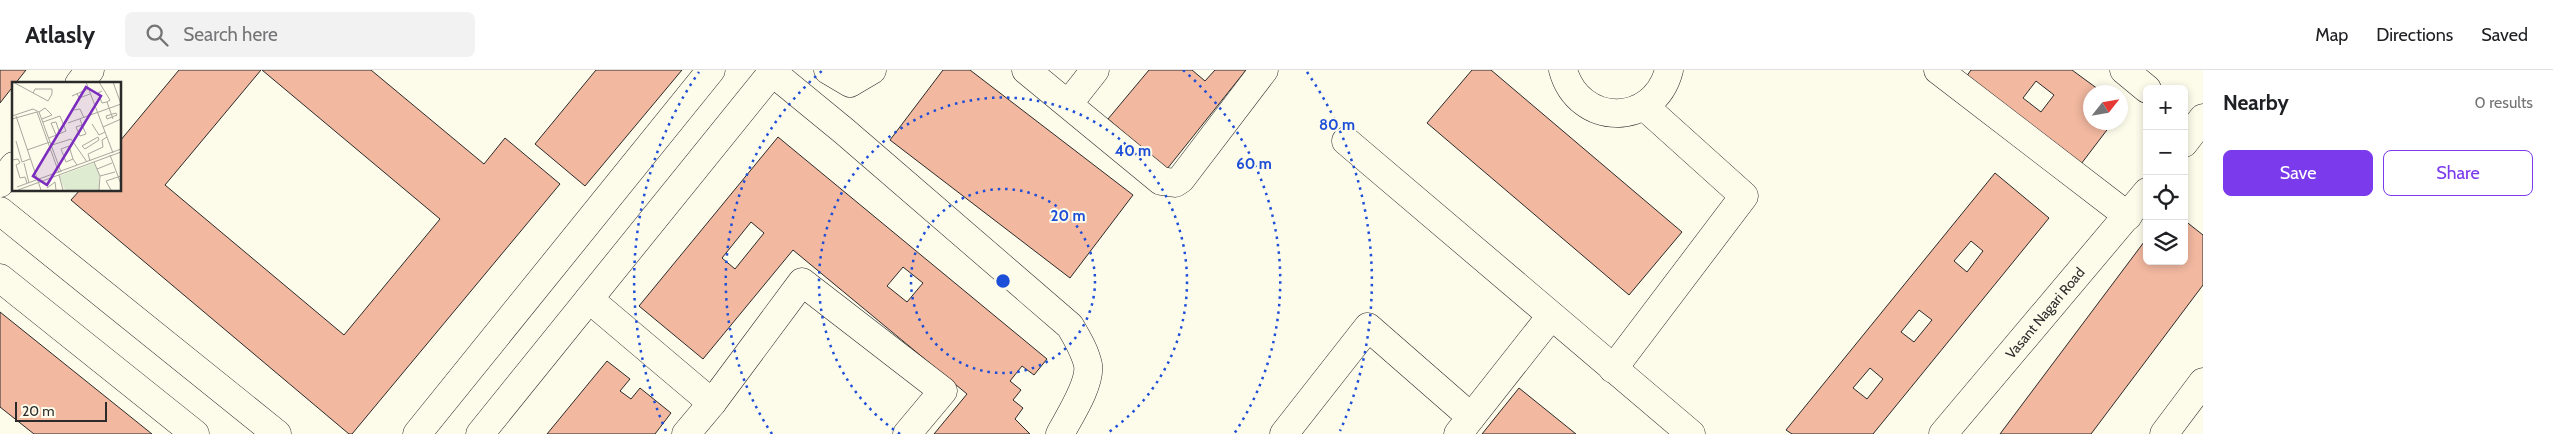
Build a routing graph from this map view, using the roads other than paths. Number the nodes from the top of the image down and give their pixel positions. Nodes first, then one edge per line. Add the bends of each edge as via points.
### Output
1 (90, 70) edge
2 (711, 70) edge
3 (828, 70) edge
4 (872, 70) edge
5 (1026, 70) edge
6 (1095, 70) edge
7 (1264, 70) edge
8 (1563, 70) edge
9 (1669, 70) edge
10 (1938, 70) edge
11 (2124, 70) edge
12 (773, 71) edge
13 (81, 82) edge
14 (2143, 86) edge
15 (1069, 103) junction
16 (1644, 106) junction
17 (1346, 141) dead end
18 (12, 168) edge
19 (0, 183) edge
20 (2143, 197) edge
21 (0, 211) edge
22 (2128, 216) junction
23 (0, 278) edge
24 (589, 299) junction
25 (1551, 316) junction
26 (1613, 369) junction
27 (2203, 382) edge
28 (712, 403) junction
29 (1465, 425) edge
30 (195, 434) edge
31 (277, 434) edge
32 (416, 434) edge
33 (480, 434) edge
34 (686, 434) edge
35 (907, 434) edge
36 (1060, 434) edge
37 (1284, 434) edge
38 (1691, 434) edge
39 (1943, 434) edge
40 (2164, 434) edge

1 - 13 street
2 - 32 street
3 - 4 street via 850,82
5 - 15 street
6 - 15 street
7 - 15 street via 1175,183 1161,181
8 - 16 street via 1576,97 1591,108 1609,113 1628,113
9 - 16 street via 1657,96
10 - 22 street
11 - 14 street
12 - 24 street
12 - 36 street via 1070,326 1088,367 1082,391
16 - 26 street via 1744,196
17 - 25 street
18 - 19 street
20 - 22 street, Vasant Nagari Road
21 - 31 street
22 - 39 street, Vasant Nagari Road
23 - 30 street
24 - 28 street
24 - 33 street
25 - 26 street
25 - 29 street
26 - 38 street
27 - 40 street
28 - 34 street
28 - 35 street via 802,282 943,391
29 - 37 street via 1368,327

